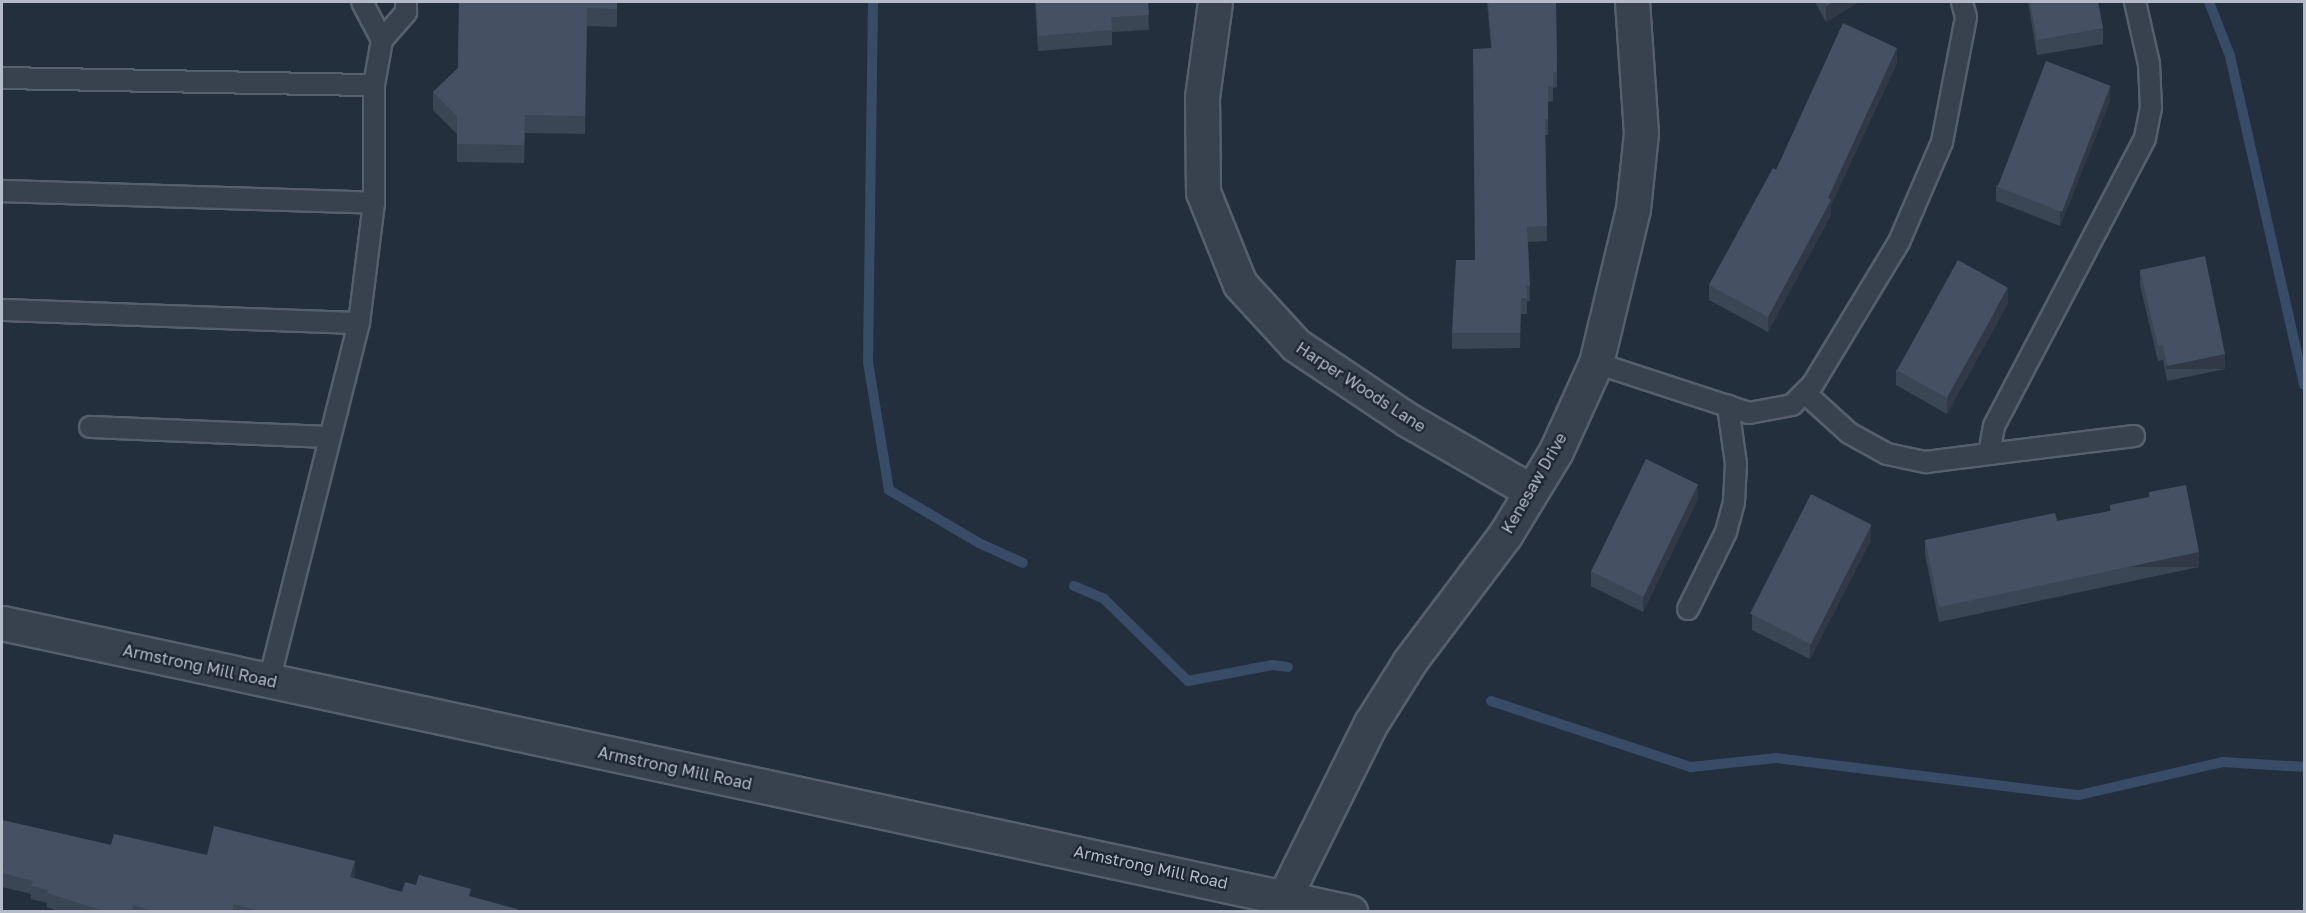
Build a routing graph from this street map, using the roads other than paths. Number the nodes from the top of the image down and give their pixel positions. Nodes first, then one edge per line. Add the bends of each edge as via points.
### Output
1 (362, 2) edge
2 (406, 2) edge
3 (1215, 2) edge
4 (1632, 2) edge
5 (1962, 2) edge
6 (2134, 2) edge
7 (382, 40) junction
8 (2, 78) edge
9 (374, 85) junction
10 (2, 191) edge
11 (374, 203) junction
12 (2, 310) edge
13 (359, 323) junction
14 (1596, 363) junction
15 (1804, 393) junction
16 (1728, 406) junction
17 (90, 427) dead end
18 (2134, 436) dead end
19 (330, 437) junction
20 (1989, 454) junction
21 (1531, 491) junction
22 (1688, 609) dead end
23 (2, 623) edge
24 (269, 681) junction
25 (1281, 903) edge
26 (1350, 912) edge

1 - 7 lane
2 - 7 lane via 406,12
3 - 21 street, Harper Woods Lane via 1202,97 1203,192 1240,284 1296,345 1408,420
4 - 14 street, Kenesaw Drive via 1641,133 1633,209
5 - 15 lane via 1966,17 1942,142 1899,242
6 - 20 lane via 2149,64 2151,108 2145,138 1994,426
7 - 9 lane
8 - 9 lane
9 - 11 lane
10 - 11 lane
11 - 13 lane
12 - 13 lane
13 - 19 lane
14 - 16 lane
14 - 21 street, Kenesaw Drive via 1556,451
15 - 16 lane via 1792,405 1749,413
15 - 20 lane via 1849,433 1887,454 1926,462
16 - 22 lane via 1736,464 1734,502 1726,532
17 - 19 lane
18 - 20 lane
19 - 24 lane
21 - 25 street, Kenesaw Drive via 1505,535 1410,661 1371,723
23 - 24 street, Armstrong Mill Road
24 - 25 street, Armstrong Mill Road
25 - 26 street, Armstrong Mill Road

